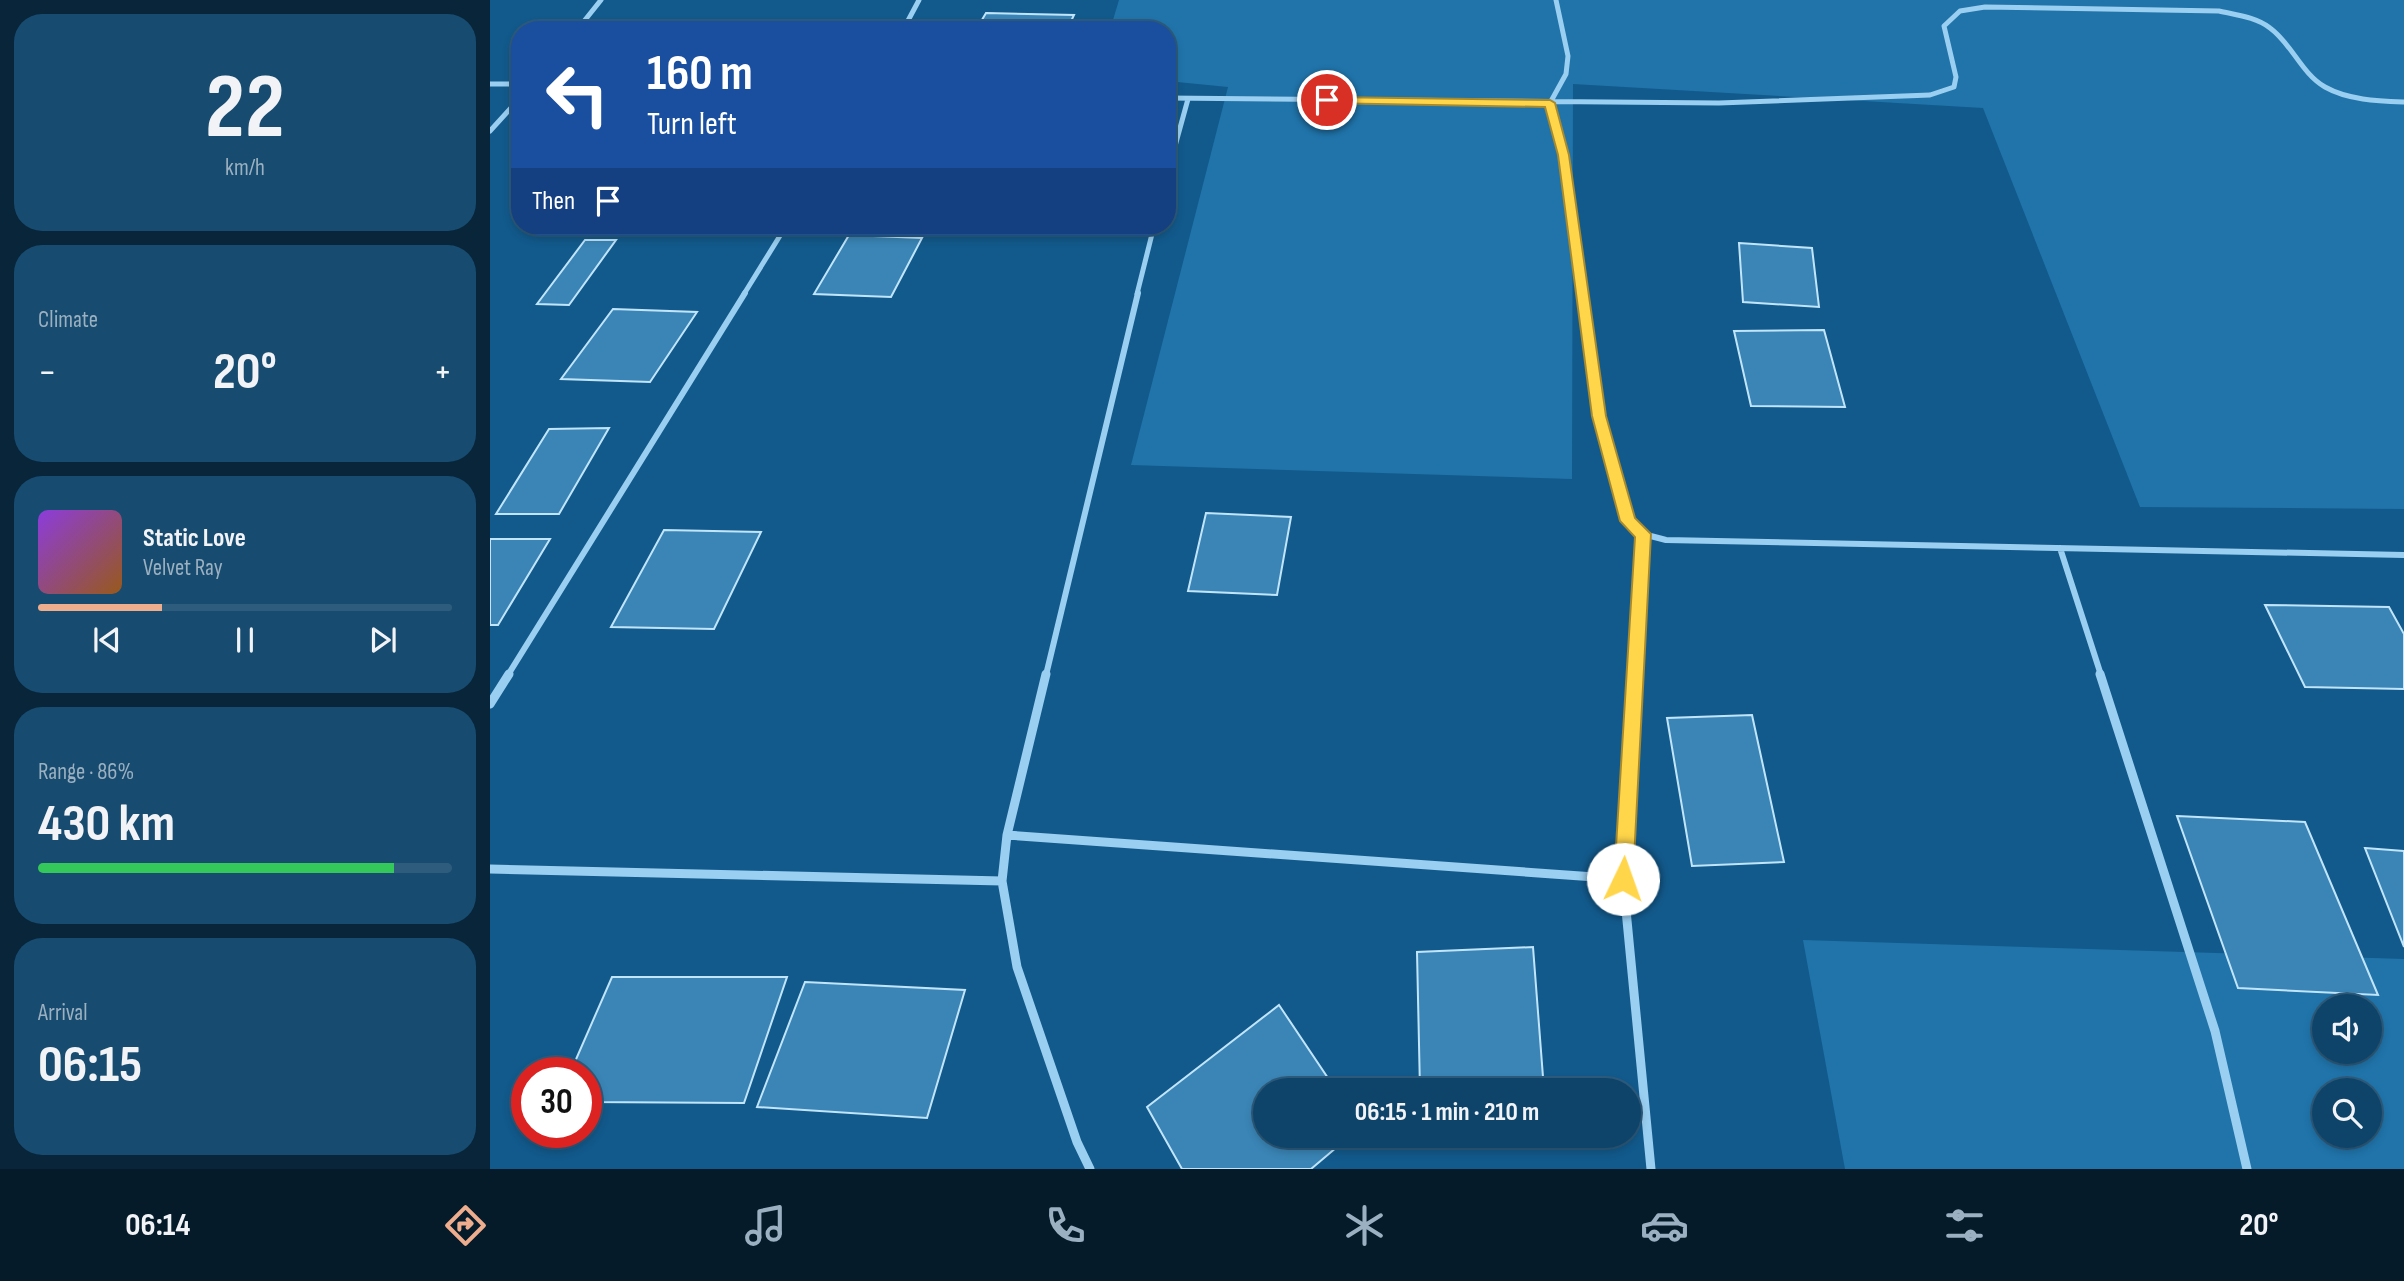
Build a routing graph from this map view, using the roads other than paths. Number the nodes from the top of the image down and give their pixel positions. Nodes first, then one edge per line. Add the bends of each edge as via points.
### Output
1 (601, 0) edge
2 (919, 0) edge
3 (1556, 0) edge
4 (584, 21) edge
5 (908, 21) edge
6 (490, 84) edge
7 (511, 84) edge
8 (1176, 98) edge
9 (1188, 99) junction
10 (2404, 102) edge
11 (1550, 103) junction
12 (511, 108) edge
13 (490, 131) edge
14 (1176, 142) edge
15 (780, 235) edge
16 (1152, 235) edge
17 (1643, 534) junction
18 (2060, 548) junction
19 (2404, 555) edge
20 (490, 704) edge
21 (1007, 835) junction
22 (490, 869) edge
23 (1623, 879) junction
24 (1002, 881) junction
25 (1090, 1169) edge
26 (1651, 1169) edge
27 (2247, 1169) edge

1 - 4 street
2 - 5 street
3 - 11 street via 1566,74
6 - 7 street
8 - 9 street
9 - 11 street
9 - 14 street
10 - 11 street via 2325,87 2269,27 2219,11 1985,7 1960,10 1944,26 1956,77 1954,87 1930,95 1719,103
11 - 17 street via 1564,155 1599,416 1628,521
12 - 13 street
15 - 20 street
16 - 21 street
17 - 18 street via 1666,540
17 - 23 street
18 - 19 street
18 - 27 street via 2215,1031
21 - 23 street
21 - 24 street
22 - 24 street
23 - 26 street
24 - 25 street via 1017,967

